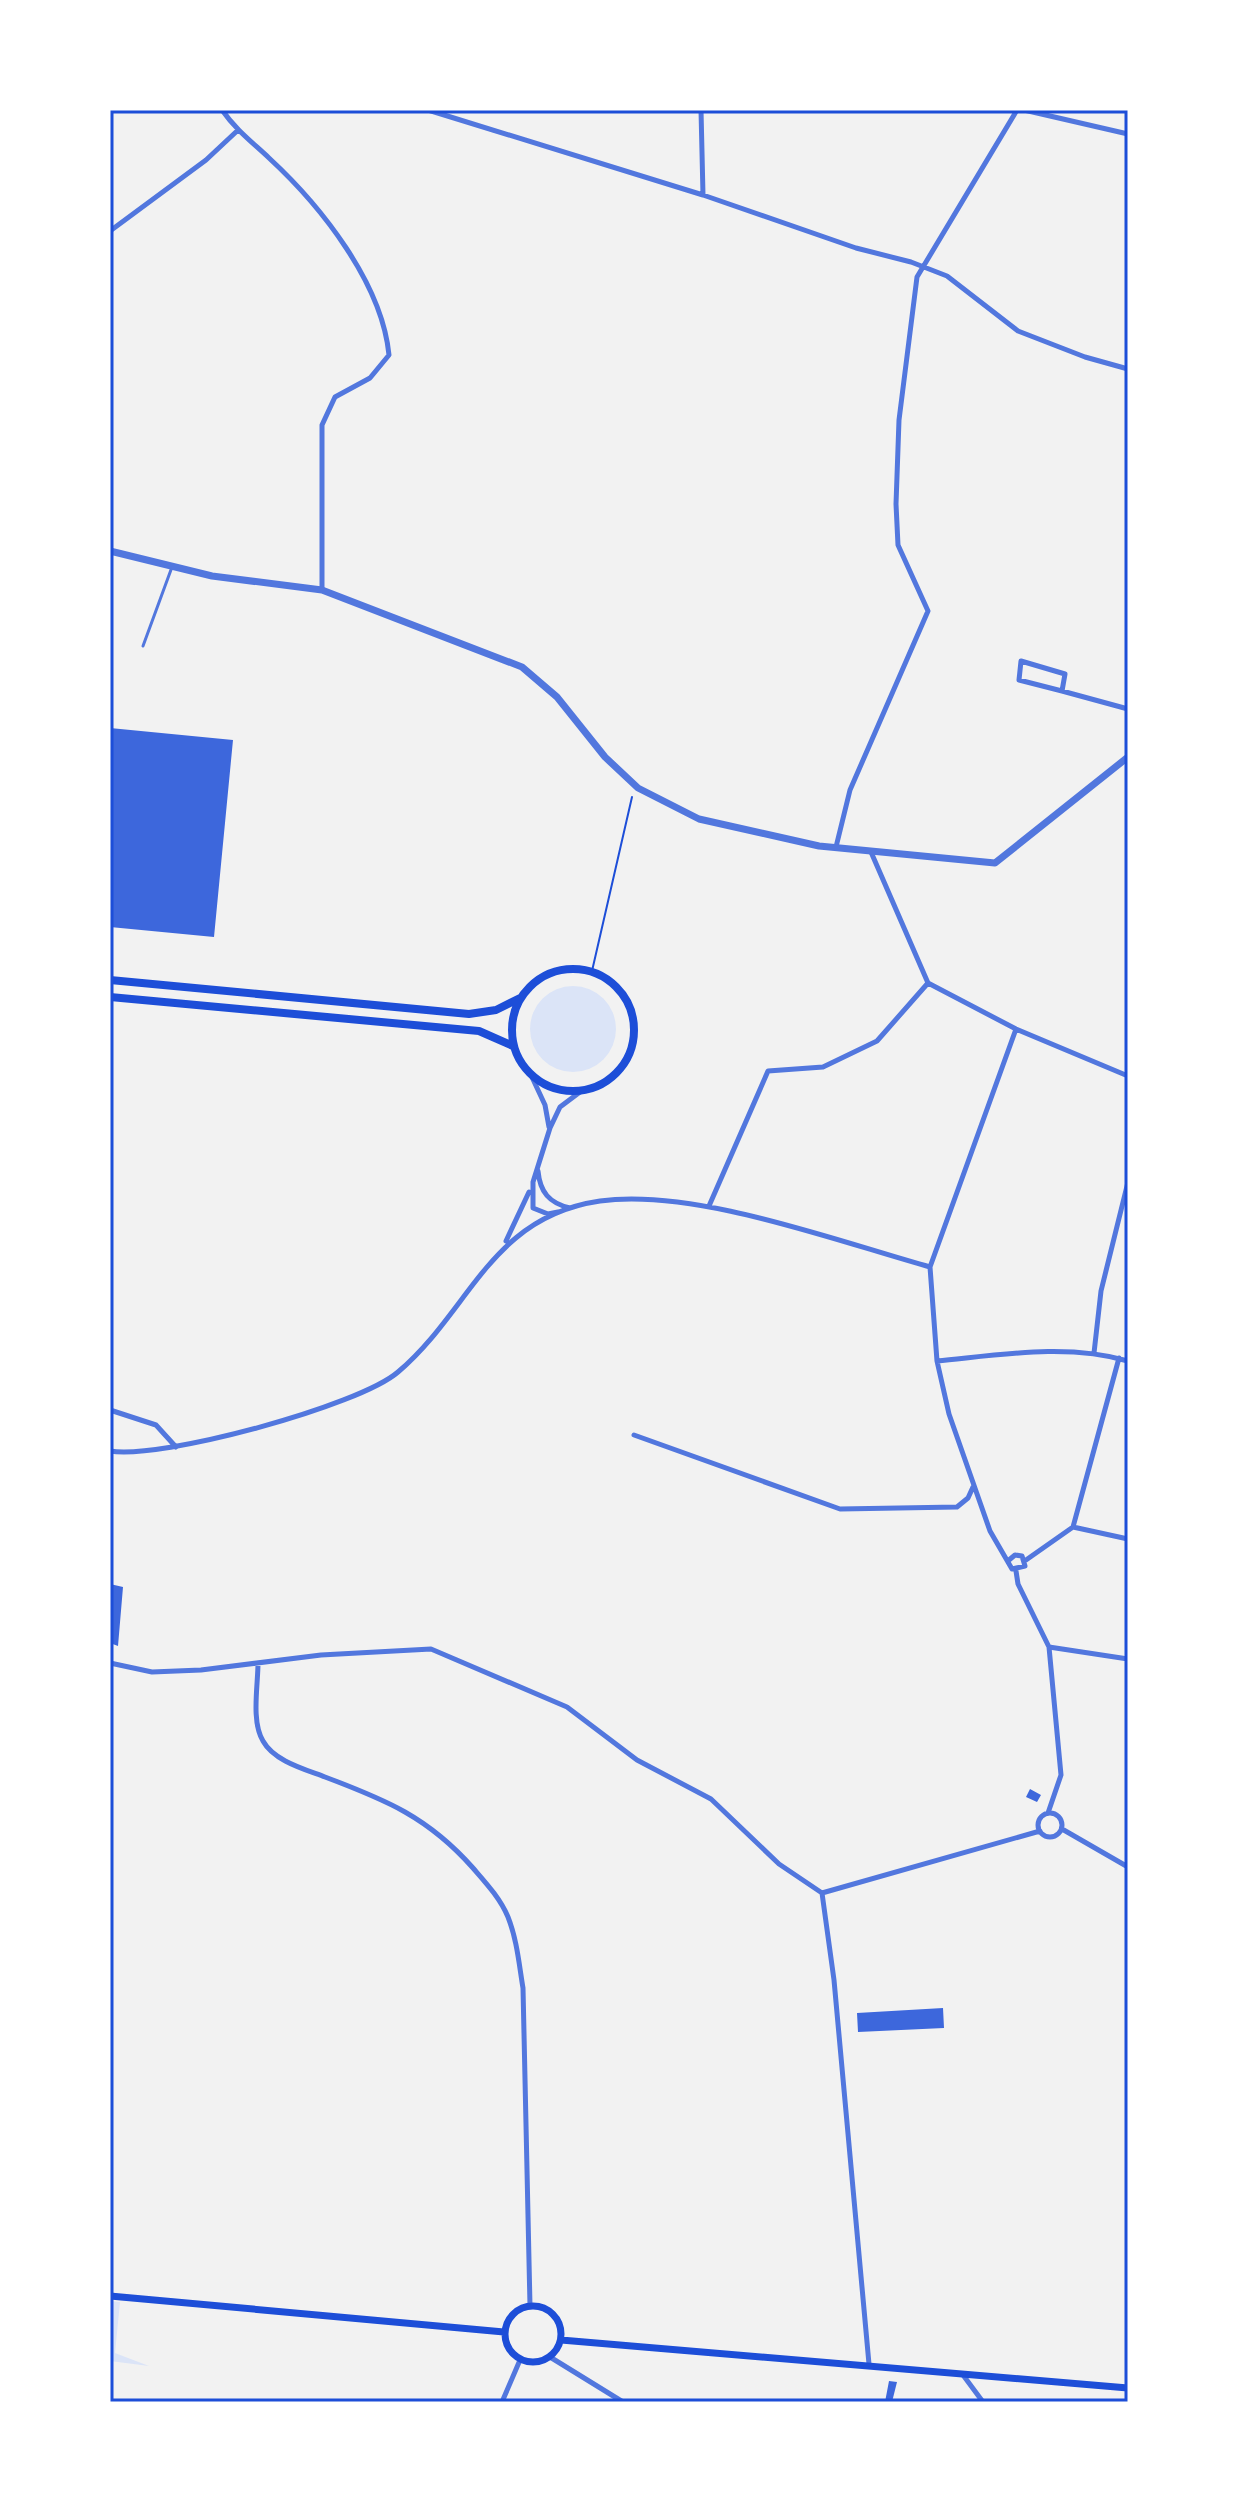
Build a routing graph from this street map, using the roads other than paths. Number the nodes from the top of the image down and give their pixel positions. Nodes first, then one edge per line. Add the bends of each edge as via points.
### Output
1 (222, 110) edge
2 (428, 110) edge
3 (701, 110) edge
4 (1017, 110) edge
5 (1024, 110) edge
6 (237, 131) junction
7 (1128, 134) edge
8 (703, 195) junction
9 (110, 231) edge
10 (924, 267) junction
11 (1128, 369) edge
12 (110, 551) edge
13 (172, 567) junction
14 (322, 590) junction
15 (143, 646) dead end
16 (1062, 691) junction
17 (1128, 709) edge
18 (1128, 757) edge
19 (835, 848) junction
20 (871, 852) junction
21 (110, 980) edge
22 (928, 983) junction
23 (110, 997) edge
24 (520, 998) junction
25 (1016, 1029) junction
26 (513, 1046) junction
27 (531, 1075) junction
28 (1128, 1076) edge
29 (580, 1092) junction
30 (550, 1128) junction
31 (538, 1170) junction
32 (533, 1182) junction
33 (1128, 1182) edge
34 (709, 1206) junction
35 (570, 1208) junction
36 (504, 1245) junction
37 (930, 1267) junction
38 (1094, 1353) junction
39 (1119, 1358) junction
40 (937, 1361) junction
41 (1128, 1361) edge
42 (110, 1410) edge
43 (634, 1435) dead end
44 (176, 1447) junction
45 (110, 1451) edge
46 (973, 1486) junction
47 (1073, 1527) junction
48 (1128, 1539) edge
49 (1009, 1560) junction
50 (1026, 1560) junction
51 (1016, 1571) junction
52 (1049, 1647) junction
53 (1128, 1659) edge
54 (110, 1663) edge
55 (258, 1663) junction
56 (1048, 1813) junction
57 (1062, 1829) junction
58 (1040, 1831) junction
59 (1128, 1867) edge
60 (822, 1893) junction
61 (110, 2296) edge
62 (530, 2306) junction
63 (504, 2332) junction
64 (561, 2340) junction
65 (550, 2357) junction
66 (520, 2360) junction
67 (869, 2364) junction
68 (963, 2374) junction
69 (1128, 2388) edge
70 (502, 2402) edge
71 (623, 2402) edge
72 (983, 2402) edge

1 - 6 street
2 - 8 street
3 - 8 street
4 - 10 street
5 - 7 street
6 - 9 street
6 - 14 street via 300,190 347,248 386,327 389,355 370,378 335,397 322,425
8 - 10 street
10 - 11 street via 947,276 1018,331
10 - 19 street via 917,277 899,420 896,504 898,545 928,611 850,790
12 - 13 street
13 - 14 street
13 - 15 lane
14 - 19 street via 522,667 557,697 605,757 664,804 749,833
16 - 16 street via 1065,674 1021,661 1019,680
16 - 17 street
18 - 20 street via 995,863
19 - 20 street
20 - 22 street
21 - 24 main road via 469,1014 496,1010
22 - 25 street
22 - 34 street via 877,1041 823,1067 768,1071
23 - 26 main road via 479,1031
24 - 26 main road
24 - 29 main road via 552,973 576,968 609,979 627,1000 635,1027 633,1045 614,1077
25 - 28 street
25 - 37 street
26 - 27 main road
27 - 29 main road via 561,1091
27 - 30 street
29 - 30 street via 560,1107
30 - 31 street
31 - 32 street
31 - 35 street via 544,1194 555,1205
32 - 35 street via 530,1201 539,1213
32 - 36 street
33 - 38 street via 1101,1291
34 - 35 street via 632,1199
34 - 37 street
35 - 36 street
36 - 44 street via 428,1343 395,1375 349,1398
37 - 40 street
38 - 39 street
38 - 40 street via 1053,1351
39 - 41 street
39 - 47 street
40 - 46 street
42 - 44 street via 156,1425
43 - 46 street via 840,1509 957,1507
44 - 45 street via 144,1453
46 - 49 street via 990,1531
47 - 48 street
47 - 50 street
49 - 50 street via 1019,1555
49 - 51 street
50 - 51 street
51 - 52 street
52 - 53 street
52 - 56 street via 1061,1775
54 - 55 street via 152,1672
55 - 60 street via 424,1647 505,1678 553,1699 637,1760 711,1799 779,1864
55 - 62 street via 257,1727 269,1750 419,1818 449,1840 507,1914 523,1988
56 - 57 street via 1058,1816
56 - 58 street via 1039,1820
57 - 58 street via 1052,1837
57 - 59 street
58 - 60 street
60 - 67 street
61 - 63 main road
62 - 63 main road via 515,2312
62 - 64 main road via 554,2315
63 - 66 main road via 508,2349
64 - 65 main road
64 - 67 main road
65 - 66 main road via 536,2363
65 - 71 street
66 - 70 street
67 - 68 main road
68 - 69 main road
68 - 72 street

